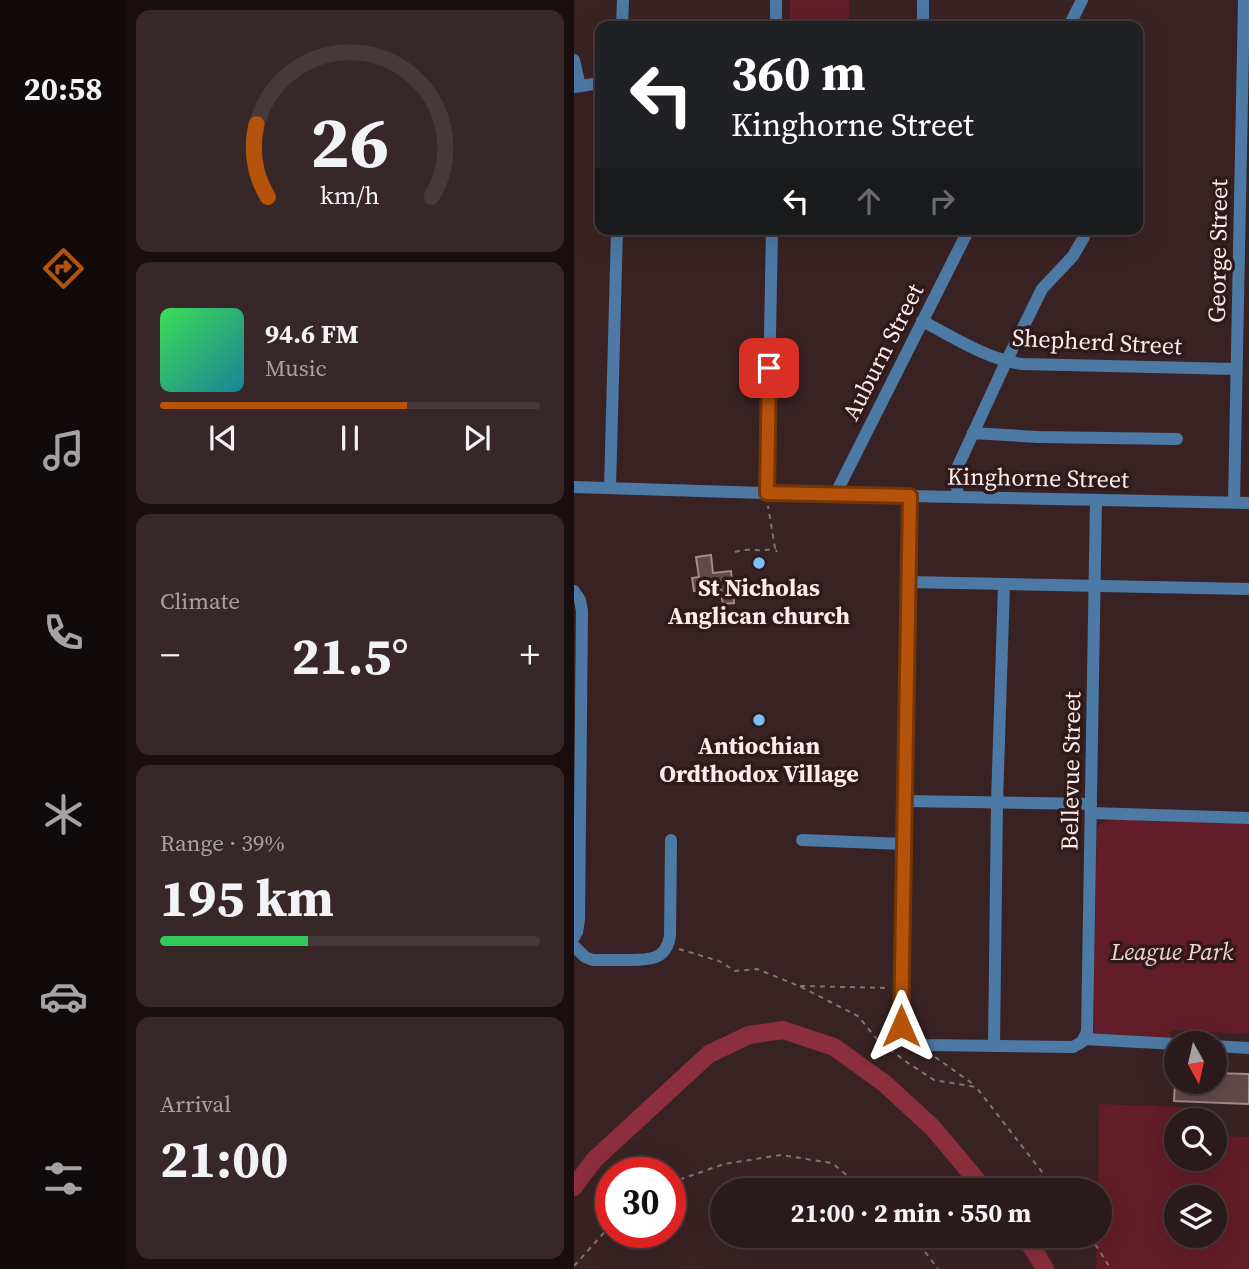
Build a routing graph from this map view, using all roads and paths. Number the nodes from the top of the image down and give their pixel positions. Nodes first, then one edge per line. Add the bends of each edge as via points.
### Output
1 (623, 0) edge
2 (776, 0) edge
3 (923, 0) edge
4 (1082, 0) edge
5 (1244, 0) edge
6 (622, 21) edge
7 (776, 21) edge
8 (923, 21) edge
9 (1072, 21) edge
10 (574, 61) edge
11 (595, 84) edge
12 (577, 86) edge
13 (617, 235) edge
14 (772, 235) edge
15 (966, 235) edge
16 (1084, 237) dead end
17 (922, 321) junction
18 (1006, 362) junction
19 (1236, 369) junction
20 (973, 433) junction
21 (1177, 439) dead end
22 (574, 487) edge
23 (610, 488) junction
24 (835, 495) junction
25 (910, 496) junction
26 (957, 497) junction
27 (767, 499) junction
28 (1096, 500) junction
29 (1234, 502) junction
30 (1249, 503) edge
31 (735, 552) dead end
32 (908, 582) junction
33 (1004, 584) junction
34 (1094, 587) junction
35 (1249, 589) edge
36 (575, 593) edge
37 (904, 801) junction
38 (998, 802) junction
39 (1091, 809) junction
40 (1249, 818) edge
41 (671, 840) dead end
42 (802, 840) dead end
43 (904, 844) junction
44 (574, 937) edge
45 (574, 946) edge
46 (668, 946) junction
47 (799, 986) junction
48 (901, 988) junction
49 (1083, 1040) junction
50 (1164, 1043) edge
51 (994, 1046) junction
52 (1227, 1047) edge
53 (1249, 1048) edge
54 (935, 1057) dead end
55 (976, 1087) junction
56 (686, 1177) edge
57 (850, 1178) edge
58 (1047, 1178) edge
59 (595, 1243) edge
60 (922, 1248) edge
61 (1098, 1248) edge
62 (574, 1266) edge
63 (938, 1269) edge
64 (1111, 1269) edge

1 - 6 street
2 - 7 street
3 - 8 street
4 - 9 street
5 - 19 street, George Street
10 - 12 street
11 - 12 street
13 - 23 street
14 - 27 street
15 - 17 street, Auburn Street
16 - 18 street via 1042,289
17 - 18 street, Shepherd Street
17 - 24 street, Auburn Street
18 - 19 street, Shepherd Street
18 - 20 street
19 - 29 street, George Street
20 - 21 street
20 - 26 street via 958,466
22 - 23 street, Kinghorne Street
23 - 27 street, Kinghorne Street
24 - 25 street, Kinghorne Street
24 - 27 street, Kinghorne Street
25 - 26 street, Kinghorne Street
25 - 32 street
26 - 28 street, Kinghorne Street
27 - 31 path via 775,548
28 - 29 street, Kinghorne Street
28 - 34 street, Bellevue Street
29 - 30 street, Kinghorne Street
32 - 33 street
32 - 37 street
33 - 34 street
33 - 38 street
34 - 35 street
34 - 39 street, Bellevue Street
36 - 44 street via 582,611 579,920
37 - 38 street
37 - 43 street
38 - 39 street
38 - 51 street
39 - 40 street
39 - 49 street, Bellevue Street via 1088,1020
41 - 46 street
42 - 43 street
43 - 48 street
45 - 46 street via 593,960 650,960
46 - 47 path via 719,961 735,971 757,969
47 - 48 path
47 - 55 path via 858,1016 876,1038 934,1080
48 - 51 street via 901,1026 914,1042
49 - 50 street
49 - 51 street via 1073,1047
52 - 53 street
54 - 55 path
55 - 58 path
56 - 57 path via 724,1164 781,1155 832,1163
59 - 62 path
60 - 63 path
61 - 64 path

